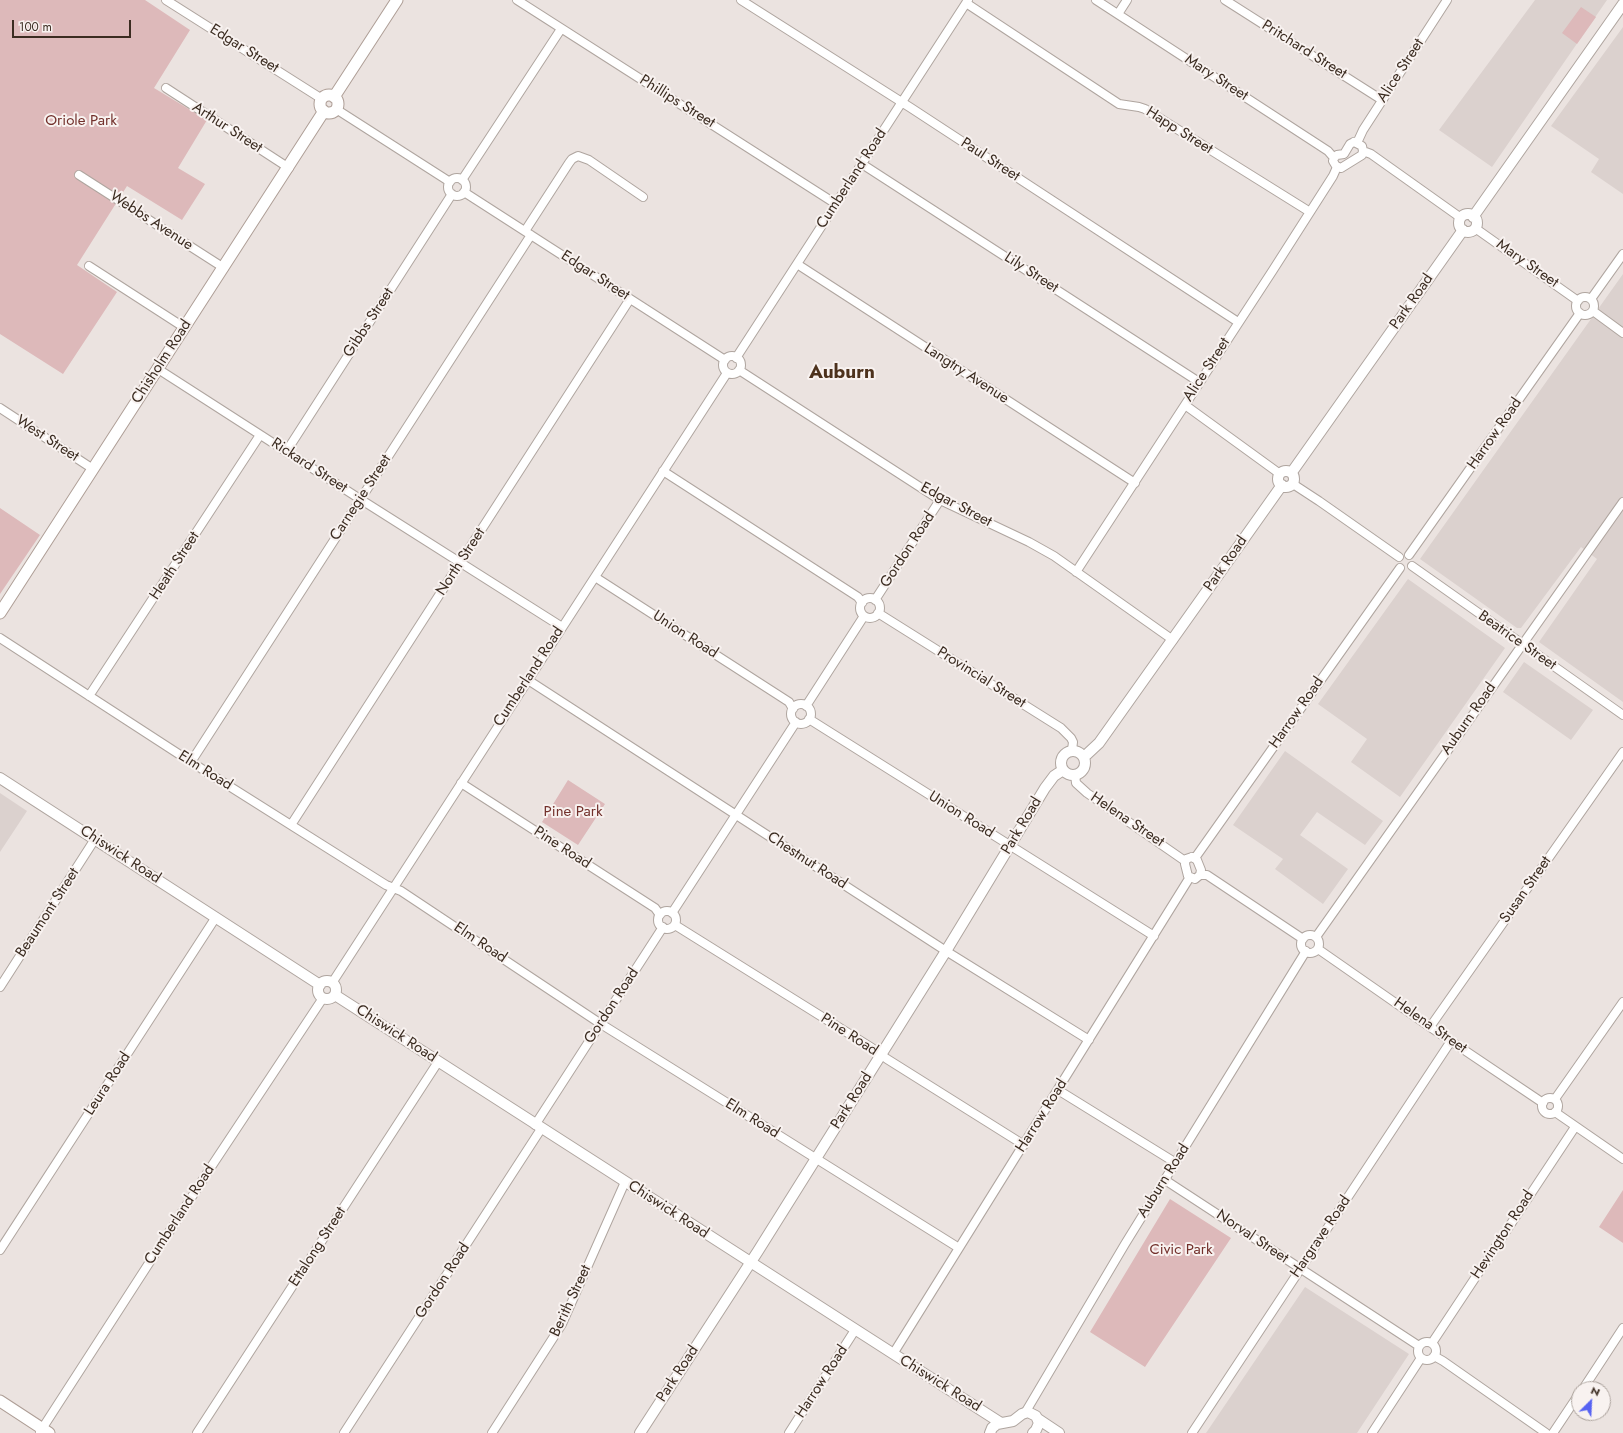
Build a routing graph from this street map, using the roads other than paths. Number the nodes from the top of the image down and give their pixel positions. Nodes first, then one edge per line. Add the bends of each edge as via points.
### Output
1 (166, 0) edge
2 (396, 0) edge
3 (517, 0) edge
4 (741, 0) edge
5 (1096, 0) edge
6 (1127, 0) edge
7 (1225, 0) edge
8 (1447, 0) edge
9 (967, 2) edge
10 (1623, 4) edge
11 (1118, 14) junction
12 (561, 28) junction
13 (166, 88) dead end
14 (334, 97) junction
15 (322, 99) junction
16 (1382, 100) junction
17 (901, 102) junction
18 (336, 109) junction
19 (324, 111) junction
20 (1357, 143) junction
21 (1363, 151) junction
22 (1334, 158) junction
23 (862, 164) junction
24 (1337, 167) junction
25 (289, 168) junction
26 (79, 175) dead end
27 (462, 180) junction
28 (450, 182) junction
29 (464, 192) junction
30 (452, 194) junction
31 (643, 197) dead end
32 (836, 204) junction
33 (1310, 212) junction
34 (1473, 216) junction
35 (1461, 218) junction
36 (1475, 228) junction
37 (1463, 230) junction
38 (528, 233) junction
39 (1623, 254) edge
40 (797, 264) junction
41 (89, 266) dead end
42 (224, 268) junction
43 (1591, 299) junction
44 (630, 300) junction
45 (1578, 301) junction
46 (1593, 311) junction
47 (1580, 313) junction
48 (1238, 322) junction
49 (185, 328) junction
50 (1623, 333) edge
51 (736, 358) junction
52 (726, 360) junction
53 (158, 369) junction
54 (739, 370) junction
55 (727, 372) junction
56 (1199, 382) junction
57 (1185, 405) junction
58 (0, 408) edge
59 (260, 435) junction
60 (286, 452) junction
61 (93, 469) junction
62 (663, 471) junction
63 (1292, 472) junction
64 (1280, 474) junction
65 (1135, 483) junction
66 (1293, 484) junction
67 (1282, 486) junction
68 (360, 499) junction
69 (940, 500) junction
70 (1623, 502) edge
71 (1410, 555) junction
72 (1398, 556) junction
73 (461, 562) junction
74 (1412, 566) junction
75 (1400, 568) junction
76 (1076, 572) junction
77 (595, 577) junction
78 (875, 600) junction
79 (862, 602) junction
80 (0, 613) edge
81 (878, 613) junction
82 (864, 616) junction
83 (562, 627) junction
84 (0, 638) edge
85 (1173, 640) junction
86 (1522, 644) junction
87 (528, 680) junction
88 (89, 696) junction
89 (806, 706) junction
90 (793, 709) junction
91 (1623, 715) edge
92 (809, 719) junction
93 (796, 722) junction
94 (1072, 750) junction
95 (1623, 752) edge
96 (1084, 757) junction
97 (190, 762) junction
98 (1062, 770) junction
99 (1075, 775) junction
100 (0, 778) edge
101 (461, 783) junction
102 (735, 815) junction
103 (291, 825) junction
104 (95, 839) junction
105 (1010, 846) junction
106 (1195, 858) junction
107 (1185, 861) junction
108 (1200, 875) junction
109 (1190, 877) junction
110 (393, 888) junction
111 (672, 913) junction
112 (660, 916) junction
113 (216, 918) junction
114 (675, 925) junction
115 (663, 927) junction
116 (1154, 936) junction
117 (1316, 937) junction
118 (1303, 939) junction
119 (1318, 949) junction
120 (946, 951) junction
121 (1306, 951) junction
122 (332, 983) junction
123 (320, 985) junction
124 (0, 987) edge
125 (335, 995) junction
126 (322, 998) junction
127 (1623, 1002) edge
128 (601, 1024) junction
129 (1430, 1027) junction
130 (1089, 1040) junction
131 (1451, 1041) junction
132 (881, 1055) junction
133 (438, 1062) junction
134 (1058, 1090) junction
135 (1555, 1099) junction
136 (1543, 1103) junction
137 (1555, 1112) junction
138 (538, 1127) junction
139 (1575, 1127) junction
140 (1024, 1145) junction
141 (815, 1159) junction
142 (1623, 1159) edge
143 (1176, 1163) junction
144 (1165, 1180) junction
145 (625, 1182) junction
146 (959, 1248) junction
147 (0, 1250) edge
148 (750, 1263) junction
149 (1300, 1269) junction
150 (1623, 1328) edge
151 (855, 1330) junction
152 (1432, 1343) junction
153 (1419, 1346) junction
154 (892, 1354) junction
155 (1434, 1356) junction
156 (1421, 1358) junction
157 (1588, 1381) edge
158 (0, 1401) edge
159 (1571, 1406) edge
160 (1025, 1413) junction
161 (1038, 1419) junction
162 (1001, 1423) junction
163 (44, 1432) edge
164 (197, 1433) edge
165 (344, 1433) edge
166 (492, 1433) edge
167 (640, 1433) edge
168 (789, 1433) edge
169 (990, 1433) edge
170 (1033, 1433) edge
171 (1059, 1433) edge
172 (1192, 1433) edge
173 (1372, 1433) edge
174 (1546, 1433) edge
175 (1553, 1433) edge

1 - 15 street, Edgar Street
2 - 14 main road
3 - 12 street, Phillips Street
4 - 17 street, Paul Street
5 - 11 street, Mary Street
6 - 11 street
7 - 16 street, Pritchard Street
8 - 16 street, Alice Street
9 - 17 street, Cumberland Road
9 - 33 street, Happ Street via 1119,104 1145,109
10 - 34 street
11 - 22 street, Mary Street via 1328,151
12 - 27 street
12 - 32 street, Phillips Street
13 - 25 street, Arthur Street
14 - 15 main road via 327,96
14 - 18 main road via 338,102
15 - 19 main road via 320,106
16 - 20 street, Alice Street
17 - 23 street, Cumberland Road
17 - 48 street, Paul Street
18 - 19 main road via 331,113
18 - 28 street
19 - 25 main road, Chisholm Road
20 - 21 street via 1362,146
20 - 22 street via 1350,144 1344,154
21 - 24 street via 1360,157 1341,168
21 - 35 street via 1371,154
22 - 24 street via 1333,163
23 - 32 street, Cumberland Road
23 - 56 street, Lily Street
24 - 33 street, Alice Street
25 - 42 main road, Chisholm Road
26 - 42 street, Webbs Avenue
27 - 28 street via 455,178
27 - 29 street via 466,185
28 - 30 street via 448,189
29 - 30 street via 459,195
29 - 38 street, Edgar Street
30 - 60 street, Gibbs Street
31 - 38 street, Carnegie Street via 589,160 578,156 568,163
32 - 40 street, Cumberland Road
33 - 48 street, Alice Street
34 - 35 street via 1468,214
34 - 36 street
35 - 37 street via 1459,223
36 - 37 street via 1469,232
36 - 45 street, Mary Street
37 - 63 street, Park Road
38 - 44 street, Edgar Street
38 - 68 street, Carnegie Street
39 - 43 street
40 - 51 street, Cumberland Road
40 - 65 street, Langtry Avenue
41 - 49 street
42 - 49 main road, Chisholm Road
43 - 45 street via 1584,297
43 - 46 street
44 - 52 street, Edgar Street
44 - 73 street, North Street
45 - 47 street
46 - 47 street via 1587,315
46 - 50 street
47 - 71 street, Harrow Road
48 - 56 street, Alice Street
49 - 53 main road, Chisholm Road
51 - 52 street
51 - 54 street via 740,362
52 - 55 street via 723,365
53 - 59 street, Rickard Street
53 - 61 main road, Chisholm Road
54 - 55 street via 734,374
54 - 69 street, Edgar Street
55 - 62 street, Cumberland Road
56 - 57 street, Alice Street
57 - 64 street
57 - 65 street, Alice Street
58 - 61 street, West Street
59 - 60 street, Rickard Street
59 - 88 street, Heath Street
60 - 68 street, Rickard Street
61 - 80 main road, Chisholm Road
62 - 77 street, Cumberland Road
62 - 79 street
63 - 64 street via 1287,470
63 - 66 street via 1295,479
64 - 67 street via 1278,481
65 - 76 street, Alice Street
66 - 67 street via 1289,487
66 - 72 street
67 - 85 street, Park Road
68 - 73 street, Rickard Street
68 - 97 street, Carnegie Street
69 - 76 street, Edgar Street via 1029,542
69 - 78 street, Gordon Road
70 - 86 street, Auburn Road
71 - 72 street via 1405,553
71 - 74 street via 1413,559
72 - 75 street
73 - 83 street, Rickard Street
73 - 103 street, North Street
74 - 75 street via 1407,569
74 - 86 street, Beatrice Street
75 - 106 street, Harrow Road
76 - 85 street, Edgar Street
77 - 83 street, Cumberland Road
77 - 90 street, Union Road via 789,702
78 - 79 street via 866,599
78 - 81 street via 879,605
79 - 82 street via 860,608
81 - 82 street via 873,617
81 - 94 street, Provincial Street via 1061,728 1072,738
82 - 89 street
83 - 87 street, Cumberland Road
84 - 88 street, Elm Road
85 - 96 street, Park Road via 1099,743
86 - 91 street, Beatrice Street
86 - 117 street, Auburn Road
87 - 101 street, Cumberland Road
87 - 102 street, Chestnut Road
88 - 97 street, Elm Road
89 - 90 street via 798,705
89 - 92 street via 810,710
90 - 93 street via 791,714
92 - 93 street via 802,724
92 - 105 street, Union Road
93 - 102 street
94 - 96 street
94 - 98 street via 1062,757
95 - 129 street, Susan Street
96 - 99 street via 1085,768 1080,774
97 - 103 street, Elm Road
98 - 99 street via 1069,775
98 - 105 street, Park Road via 1045,788
99 - 107 street, Helena Street via 1076,783 1087,793
100 - 104 street, Chiswick Road
101 - 110 street, Cumberland Road
101 - 112 street, Pine Road via 655,908
102 - 111 street
102 - 120 street, Chestnut Road
103 - 110 street, Elm Road
104 - 113 street, Chiswick Road
104 - 124 street, Beaumont Street
105 - 116 street, Union Road
105 - 120 street, Park Road
106 - 107 street via 1189,857
106 - 108 street
107 - 109 street
108 - 109 street via 1195,879
108 - 118 street via 1207,875
109 - 116 street, Harrow Road
110 - 122 street, Cumberland Road
110 - 128 street, Elm Road via 401,890
111 - 112 street via 666,912
111 - 114 street via 676,919
112 - 115 street via 659,922
113 - 123 street, Chiswick Road
113 - 147 street, Leura Road
114 - 115 street via 670,928
114 - 132 street, Pine Road
115 - 128 street, Gordon Road
116 - 130 street, Harrow Road
117 - 118 street via 1308,935
117 - 119 street via 1319,941
118 - 121 street via 1302,947
119 - 121 street via 1314,952
119 - 129 street, Helena Street
120 - 130 street, Chestnut Road
120 - 132 street, Park Road
121 - 143 street, Auburn Road
122 - 123 street via 327,981
122 - 125 street via 336,990
123 - 126 street via 318,991
125 - 126 street via 328,999
125 - 133 street, Chiswick Road
126 - 163 street, Cumberland Road
127 - 135 street
128 - 138 street, Gordon Road
128 - 141 street, Elm Road
129 - 131 street, Helena Street
130 - 134 street, Harrow Road
131 - 136 street, Helena Street
131 - 149 street, Hargrave Road
132 - 140 street, Pine Road
132 - 141 street, Park Road
133 - 138 street, Chiswick Road
133 - 164 street, Ettalong Street
134 - 140 street, Harrow Road
134 - 143 street
135 - 136 street via 1548,1098
135 - 137 street via 1558,1106
136 - 137 street via 1546,1112
137 - 139 street
138 - 145 street, Chiswick Road
138 - 165 street, Gordon Road
139 - 142 street
139 - 152 street, Hevington Road
140 - 146 street, Harrow Road
141 - 146 street, Elm Road
141 - 148 street, Park Road
143 - 144 street, Auburn Road
144 - 149 street, Norval Street
144 - 160 street, Auburn Road
145 - 148 street, Chiswick Road
145 - 166 street, Berith Street via 562,1324
146 - 154 street, Harrow Road
148 - 151 street, Chiswick Road
148 - 167 street, Park Road
149 - 153 street, Norval Street
149 - 172 street, Hargrave Road
150 - 157 street
151 - 154 street, Chiswick Road
151 - 168 street, Harrow Road
152 - 153 street via 1426,1341
152 - 155 street via 1436,1349
153 - 156 street via 1418,1354
154 - 162 street, Chiswick Road
155 - 156 street via 1427,1360
155 - 174 street
156 - 173 street
158 - 163 main road
159 - 175 street
160 - 161 street via 1034,1414
160 - 162 street via 1013,1421
161 - 170 street via 1038,1426
161 - 171 street
162 - 169 street via 994,1425

